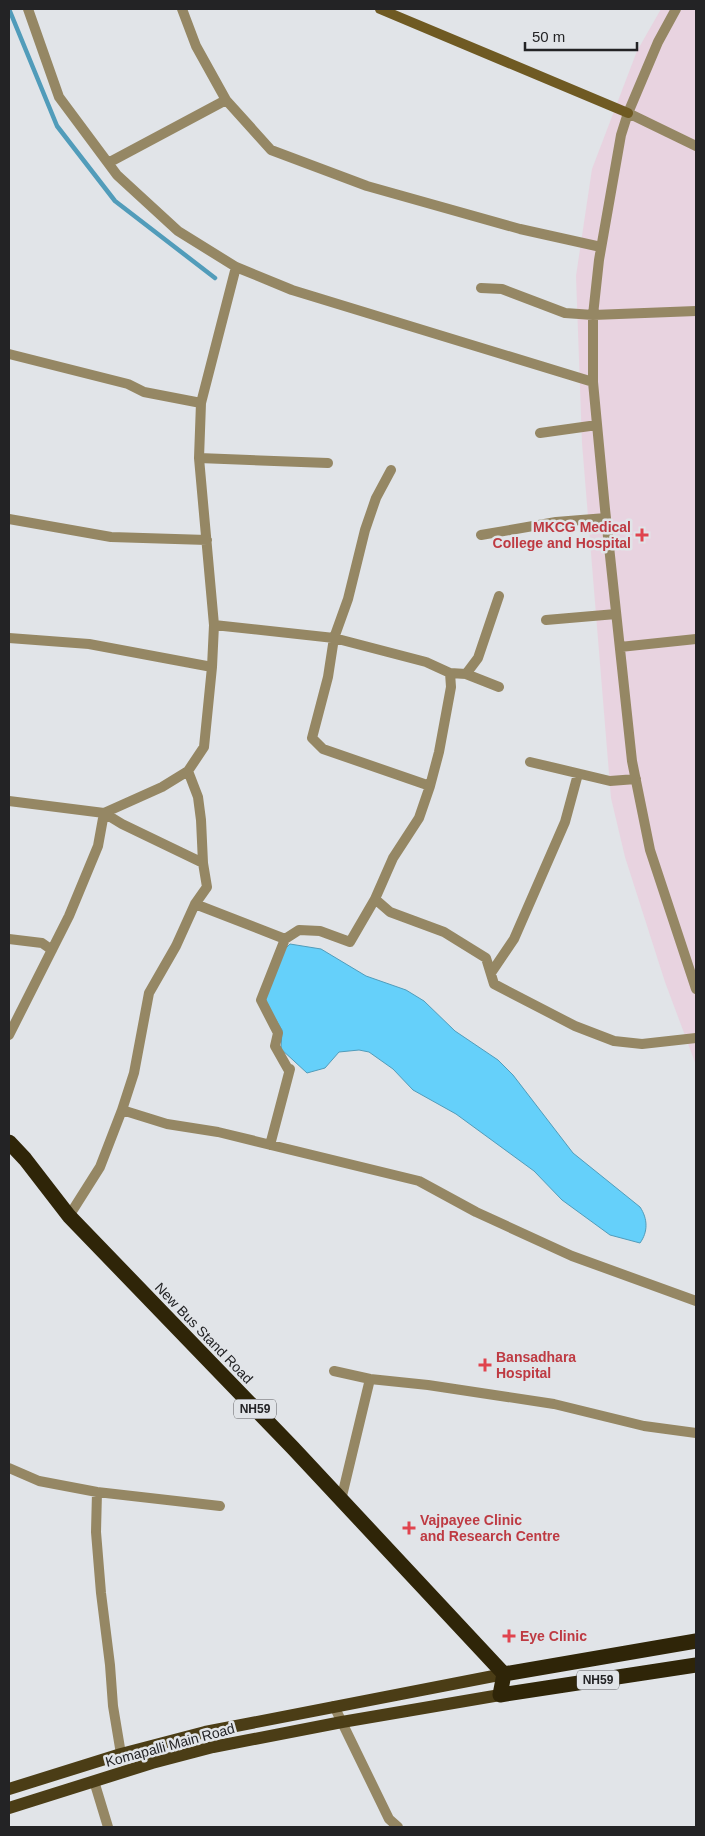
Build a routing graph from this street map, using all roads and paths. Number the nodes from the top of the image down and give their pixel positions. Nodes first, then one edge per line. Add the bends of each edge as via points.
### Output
1 (28, 9) edge
2 (182, 9) edge
3 (380, 9) edge
4 (676, 9) edge
5 (226, 100) junction
6 (628, 113) junction
7 (696, 146) edge
8 (108, 164) junction
9 (601, 247) junction
10 (236, 267) junction
11 (481, 288) dead end
12 (696, 311) edge
13 (593, 315) junction
14 (9, 354) edge
15 (593, 382) junction
16 (201, 403) junction
17 (597, 425) junction
18 (540, 433) dead end
19 (199, 458) junction
20 (328, 463) dead end
21 (391, 470) dead end
22 (606, 518) junction
23 (9, 519) edge
24 (481, 535) dead end
25 (207, 540) junction
26 (499, 596) dead end
27 (616, 614) junction
28 (546, 620) dead end
29 (214, 625) junction
30 (9, 638) edge
31 (334, 638) junction
32 (696, 640) edge
33 (620, 647) junction
34 (212, 668) junction
35 (450, 673) junction
36 (466, 674) junction
37 (499, 687) dead end
38 (530, 762) dead end
39 (188, 772) junction
40 (578, 774) junction
41 (636, 779) junction
42 (430, 786) junction
43 (9, 801) edge
44 (104, 813) junction
45 (203, 863) junction
46 (375, 899) junction
47 (195, 904) junction
48 (9, 938) edge
49 (285, 939) junction
50 (52, 950) junction
51 (491, 973) junction
52 (696, 989) edge
53 (9, 1035) edge
54 (696, 1038) edge
55 (122, 1110) junction
56 (9, 1142) edge
57 (270, 1145) junction
58 (69, 1216) junction
59 (696, 1302) edge
60 (334, 1371) dead end
61 (370, 1379) junction
62 (696, 1433) edge
63 (9, 1468) edge
64 (97, 1492) junction
65 (341, 1500) junction
66 (220, 1506) dead end
67 (696, 1641) edge
68 (696, 1665) edge
69 (504, 1674) junction
70 (500, 1695) junction
71 (334, 1706) junction
72 (342, 1722) junction
73 (122, 1754) junction
74 (94, 1781) junction
75 (9, 1789) edge
76 (9, 1808) edge
77 (108, 1827) edge
78 (397, 1827) edge

1 - 8 street via 60,98
2 - 5 street via 196,46
3 - 6 street
4 - 6 street via 658,42
5 - 8 street
5 - 9 street via 271,150 367,186 520,229
6 - 7 street
6 - 9 street via 621,135
8 - 10 street via 117,176 178,230
9 - 13 street
10 - 15 street via 292,290
10 - 16 street
11 - 13 street via 502,289 565,313
12 - 13 street
13 - 15 street
14 - 16 street via 128,384 144,392
15 - 17 street
16 - 19 street
17 - 18 street
17 - 22 street
19 - 20 street
19 - 25 street
21 - 31 street via 376,498
22 - 24 street via 556,522
22 - 27 street
23 - 25 street via 110,537
25 - 29 street
26 - 36 street via 478,658
27 - 28 street
27 - 33 street
29 - 31 street
29 - 34 street
30 - 34 street via 89,644
31 - 35 street via 426,662
31 - 42 street via 328,677 312,738 323,749
32 - 33 street
33 - 41 street
34 - 39 street via 204,747
35 - 36 street
35 - 42 street via 451,687
36 - 37 street
38 - 40 street
39 - 44 street
39 - 45 street via 198,796 202,820
40 - 41 street via 610,781
40 - 51 street via 564,822 514,939
41 - 52 street via 650,850
42 - 46 street via 419,818 393,858
43 - 44 street
44 - 45 street
44 - 50 street via 98,846 70,916
45 - 47 street via 207,887
46 - 49 street via 350,942 320,931 299,930
46 - 51 street via 390,912 444,932 486,958
47 - 49 street
47 - 55 street via 176,946 148,993 134,1073
48 - 50 street via 42,943
49 - 57 street via 261,1000 278,1033 275,1046 290,1069
50 - 53 street
51 - 54 street via 494,984 574,1026 614,1041 642,1044
55 - 57 street via 167,1124
55 - 58 street via 100,1167
56 - 58 highway, New Bus Stand Road / NH59
57 - 59 street via 419,1181 476,1212 572,1256
58 - 65 highway, New Bus Stand Road / NH59
60 - 61 street
61 - 62 street via 554,1404 644,1426
61 - 65 street
63 - 64 street via 39,1480
64 - 66 street
64 - 73 street via 96,1532 113,1706
65 - 69 highway, New Bus Stand Road / NH59
67 - 69 highway, NH59
68 - 70 highway, NH59
69 - 70 highway
69 - 71 main road
70 - 72 main road, Komapalli Main Road
71 - 72 street
71 - 73 main road via 205,1732
72 - 74 main road, Komapalli Main Road via 213,1747
72 - 78 street via 389,1820
73 - 75 main road
74 - 76 main road, Komapalli Main Road
74 - 77 street

